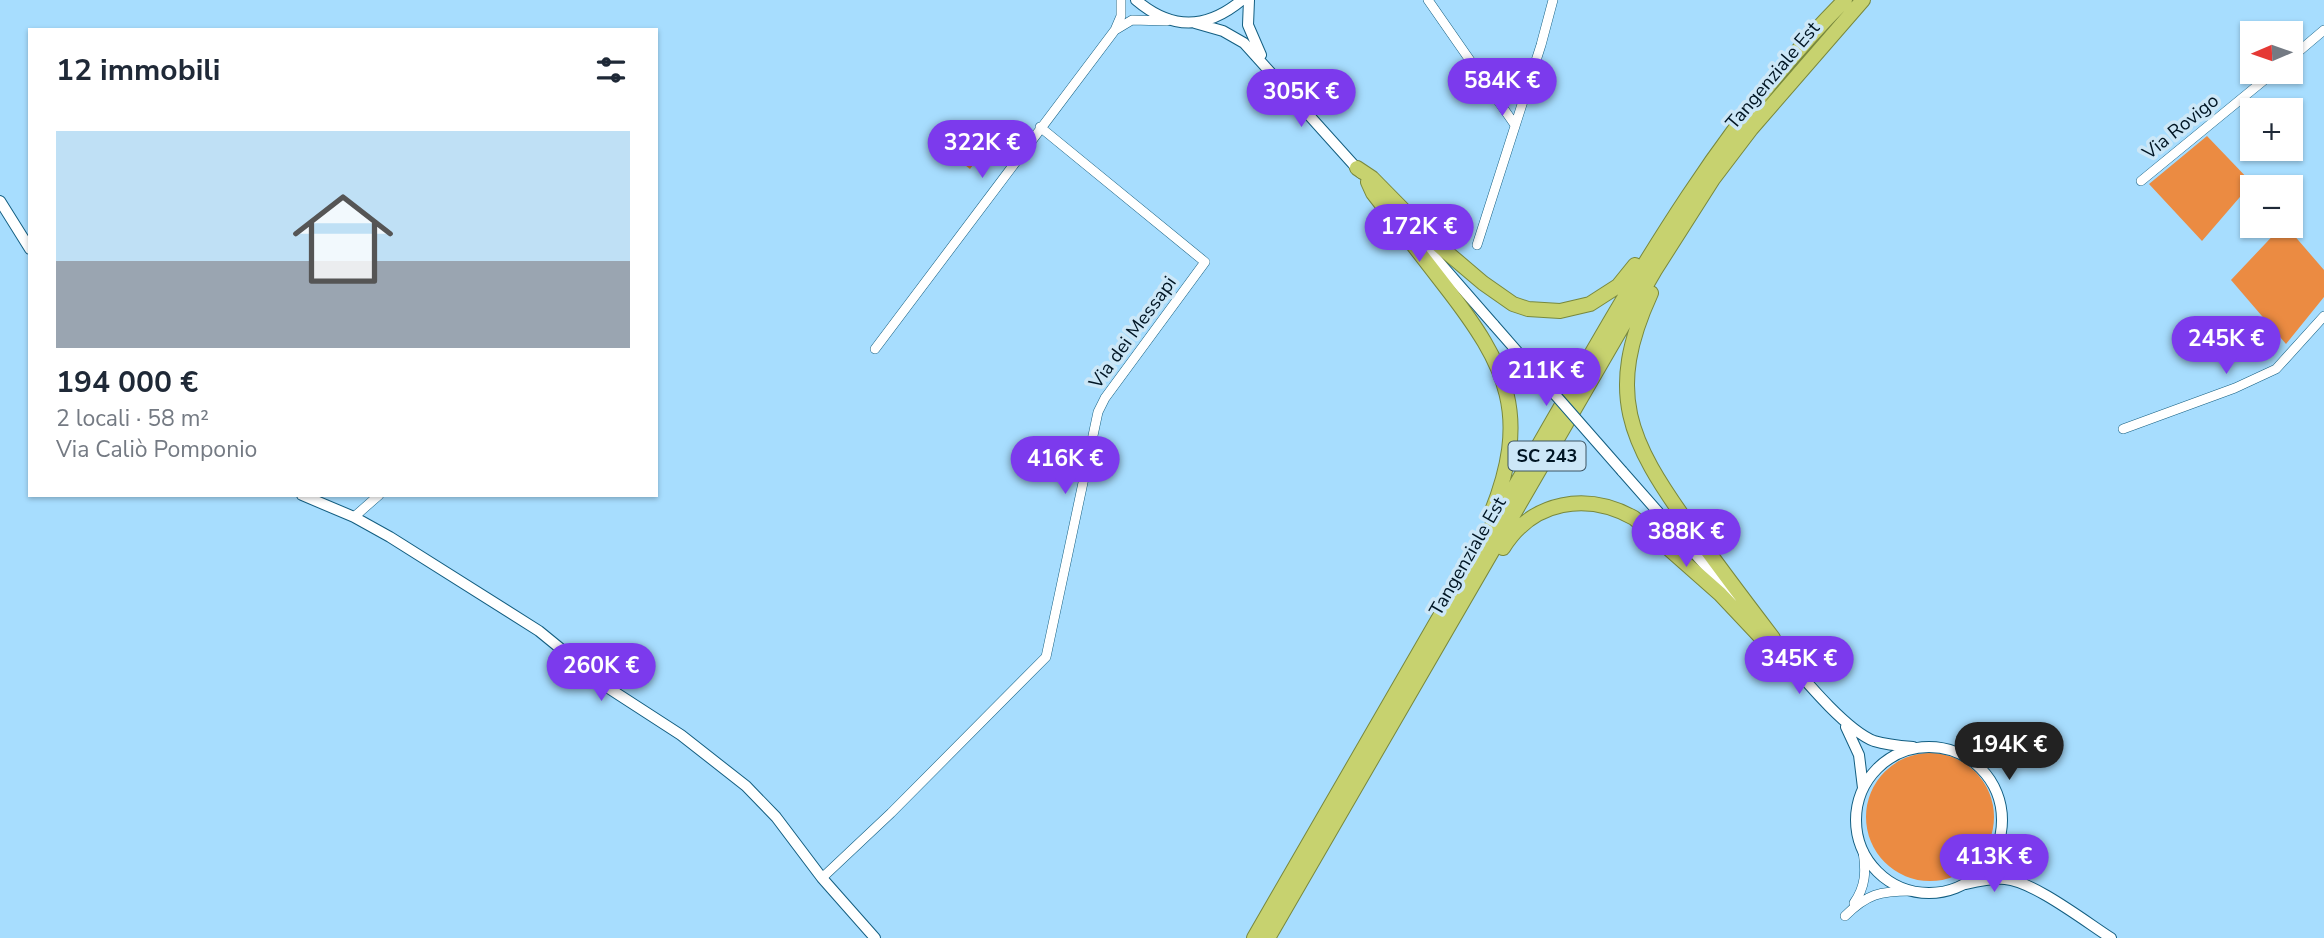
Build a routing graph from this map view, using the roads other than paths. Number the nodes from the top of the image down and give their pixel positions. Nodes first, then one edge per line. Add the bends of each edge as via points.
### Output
1 (1121, 0) edge
2 (1136, 0) edge
3 (1241, 0) edge
4 (1249, 0) edge
5 (1428, 0) edge
6 (1553, 0) edge
7 (1845, 0) edge
8 (1863, 0) edge
9 (1172, 21) junction
10 (1195, 23) junction
11 (1115, 30) junction
12 (2324, 30) edge
13 (2303, 48) edge
14 (1270, 69) junction
15 (2259, 84) edge
16 (1516, 125) junction
17 (1040, 127) junction
18 (1357, 168) junction
19 (1698, 180) junction
20 (2141, 181) dead end
21 (1368, 182) junction
22 (0, 201) edge
23 (1697, 203) junction
24 (1477, 245) dead end
25 (28, 246) edge
26 (2324, 316) edge
27 (875, 349) dead end
28 (2123, 429) dead end
29 (307, 497) edge
30 (377, 497) edge
31 (354, 517) junction
32 (1439, 619) junction
33 (1438, 644) junction
34 (1778, 649) junction
35 (1841, 718) junction
36 (1915, 748) junction
37 (1863, 788) junction
38 (2001, 833) junction
39 (1863, 851) junction
40 (822, 878) junction
41 (1964, 884) junction
42 (2025, 885) junction
43 (1911, 891) junction
44 (875, 938) edge
45 (1254, 938) edge
46 (1268, 938) edge
47 (2111, 938) edge

1 - 11 street
2 - 9 street via 1151,13
3 - 10 street via 1216,18
4 - 14 street via 1251,35
5 - 16 street
6 - 16 street
7 - 19 highway, Tangenziale Est / SC 243 via 1756,102
8 - 23 highway, Tangenziale Est / SC 243 via 1751,128
9 - 10 street
9 - 11 street via 1132,20
10 - 14 street via 1235,36
11 - 17 street
12 - 13 street
14 - 18 street
15 - 20 street, Via Rovigo
16 - 24 street
17 - 27 street
17 - 40 street, Via dei Messapi via 1205,262 1098,412 1046,657
18 - 19 highway via 1496,293 1543,312 1576,309 1618,286
18 - 21 street
19 - 32 highway, Tangenziale Est / SC 243 via 1634,281
21 - 32 highway via 1491,350 1510,416 1509,457 1497,498 1442,603
21 - 34 street, bridge
22 - 25 street
23 - 33 highway, Tangenziale Est / SC 243
23 - 34 highway via 1638,321 1628,362 1629,412 1654,475
26 - 28 street via 2276,369
29 - 31 street
30 - 31 street
31 - 40 street via 539,631 610,689 681,735 746,786
32 - 45 highway, Tangenziale Est / SC 243
33 - 34 highway via 1449,635 1522,525 1556,506 1587,503 1612,507 1634,518
33 - 46 highway, Tangenziale Est / SC 243
34 - 35 street
35 - 36 street via 1873,740
35 - 37 street via 1859,755
36 - 37 street via 1894,755 1876,769
36 - 38 street via 1955,751 1973,761 1997,793
37 - 39 street via 1856,820
38 - 41 street via 1981,871
38 - 42 street via 2006,859
39 - 43 street via 1883,876
39 - 43 street via 1864,885 1845,916 1871,895
40 - 44 street
41 - 42 street via 2008,878
41 - 43 street via 1947,891
42 - 47 street

